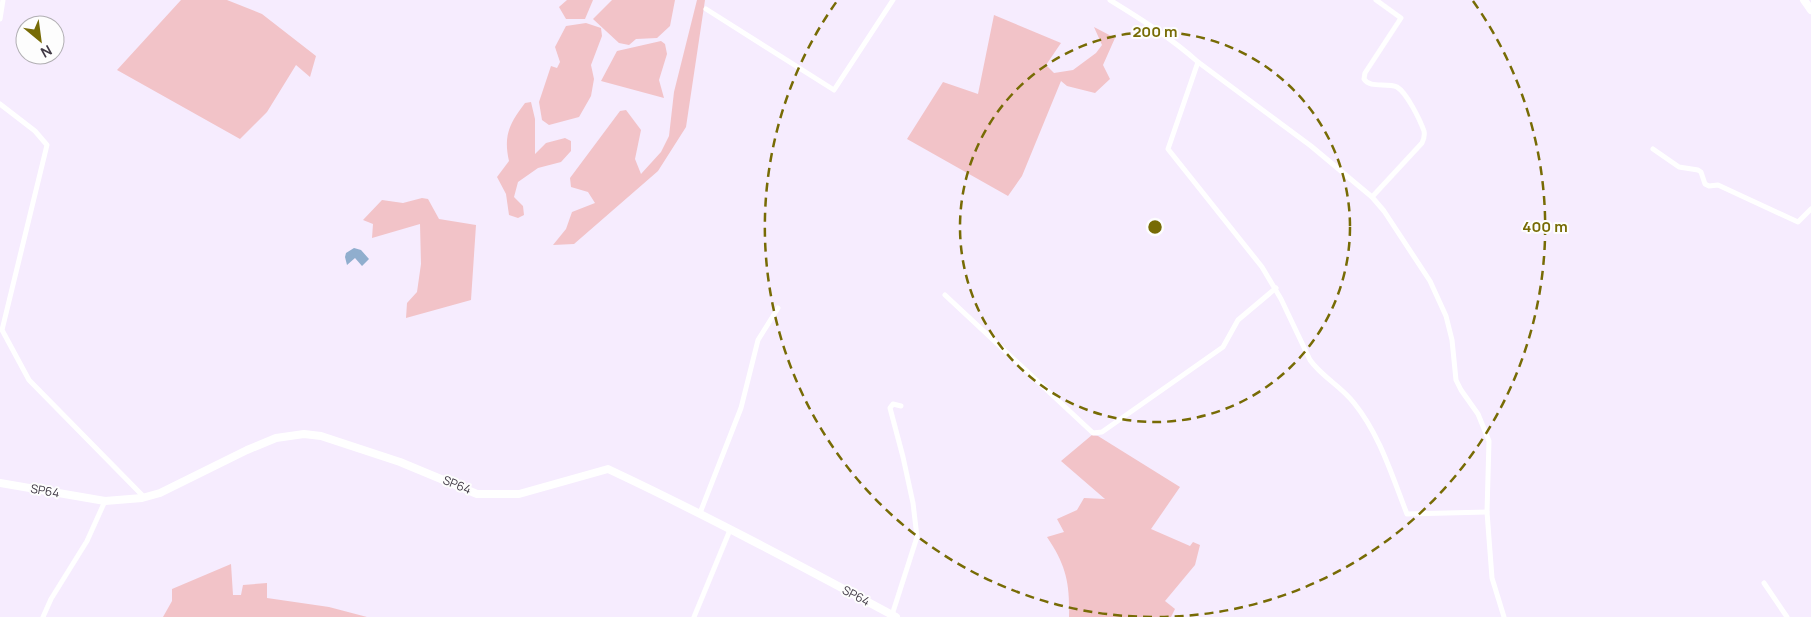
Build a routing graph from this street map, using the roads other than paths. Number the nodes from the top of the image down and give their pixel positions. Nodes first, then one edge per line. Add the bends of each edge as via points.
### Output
1 (2, 0) edge
2 (893, 0) edge
3 (1110, 0) edge
4 (1376, 0) edge
5 (1804, 0) edge
6 (706, 10) dead end
7 (1811, 10) edge
8 (0, 19) edge
9 (1198, 62) junction
10 (0, 104) edge
11 (1653, 149) dead end
12 (1372, 197) junction
13 (1811, 209) edge
14 (1276, 288) junction
15 (946, 295) dead end
16 (778, 308) dead end
17 (901, 406) dead end
18 (0, 482) edge
19 (144, 497) junction
20 (105, 501) junction
21 (1487, 512) junction
22 (700, 513) junction
23 (730, 530) junction
24 (1764, 583) dead end
25 (894, 616) edge
26 (43, 617) edge
27 (694, 617) edge
28 (1504, 617) edge
29 (1788, 617) edge

1 - 8 street
2 - 6 street via 834,90
3 - 9 street via 1146,22
4 - 12 street via 1401,18 1364,79 1370,84 1396,86 1404,92 1424,135 1422,143
5 - 7 street
9 - 12 street via 1317,150
9 - 14 street via 1168,149
10 - 19 street via 35,131 47,146 2,330 29,380
11 - 13 street via 1679,167 1701,172 1708,186 1718,185 1798,222
12 - 21 street via 1430,281 1446,316 1456,380 1478,414 1489,441
14 - 15 street via 1238,320 1223,346 1097,434 1093,434
14 - 21 street via 1310,360 1346,393 1373,431 1407,514
16 - 22 street via 758,340 741,408
17 - 25 street via 893,404 890,408 913,504 917,537
18 - 20 street, SP64 / SP64
19 - 20 street, SP64 / SP64
19 - 22 street, SP64 / SP64 via 179,485 276,438 304,434 320,436 400,462 477,494 519,494 608,469
20 - 26 street via 87,541 50,599
21 - 28 street via 1492,578
22 - 23 street, SP64 / SP64
23 - 25 street, SP64 / SP64
23 - 27 street
24 - 29 street

